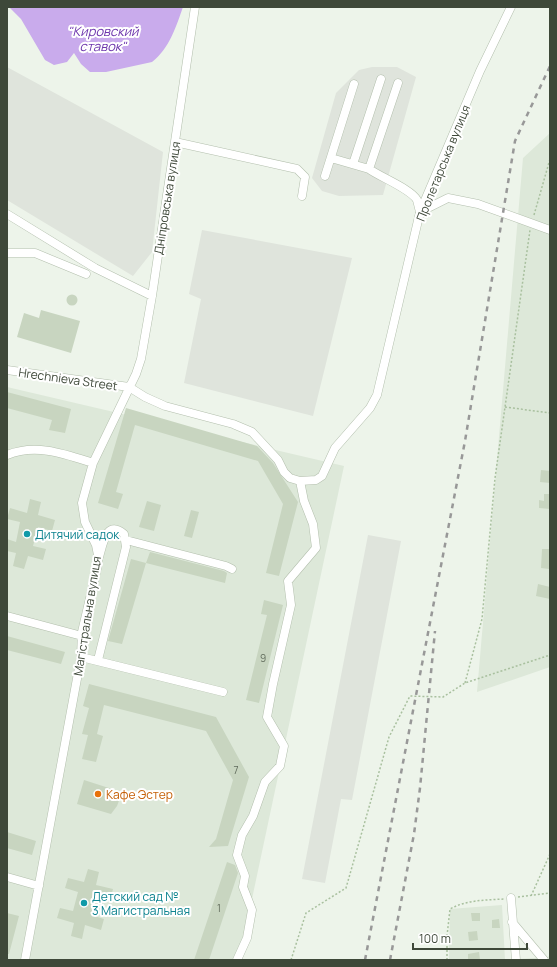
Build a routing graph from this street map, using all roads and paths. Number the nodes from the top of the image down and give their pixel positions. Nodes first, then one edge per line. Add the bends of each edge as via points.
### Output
1 (195, 7) edge
2 (511, 7) edge
3 (381, 79) dead end
4 (398, 83) dead end
5 (354, 84) dead end
6 (175, 142) junction
7 (331, 158) junction
8 (550, 159) edge
9 (353, 164) junction
10 (369, 169) junction
11 (325, 176) dead end
12 (302, 196) dead end
13 (420, 212) junction
14 (7, 214) edge
15 (531, 224) junction
16 (550, 230) edge
17 (7, 253) edge
18 (86, 274) dead end
19 (152, 296) junction
20 (7, 370) edge
21 (129, 387) junction
22 (505, 407) junction
23 (550, 413) edge
24 (7, 455) edge
25 (92, 463) junction
26 (300, 482) junction
27 (126, 540) junction
28 (98, 564) junction
29 (232, 569) dead end
30 (7, 616) edge
31 (82, 636) junction
32 (550, 655) edge
33 (81, 657) junction
34 (98, 660) junction
35 (465, 683) junction
36 (223, 692) dead end
37 (550, 854) edge
38 (7, 877) edge
39 (39, 886) junction
40 (550, 893) edge
41 (531, 896) junction
42 (510, 898) junction
43 (512, 921) junction
44 (25, 960) edge
45 (237, 960) edge
46 (291, 960) edge
47 (447, 960) edge
48 (516, 960) edge
49 (544, 960) edge

1 - 6 street, Дніпровська вулиця
2 - 13 street, Пролетарська вулиця via 480,71
3 - 9 street
4 - 10 street
5 - 7 street
6 - 12 street via 298,169 305,177
6 - 19 street, Дніпровська вулиця
7 - 9 street
7 - 11 street
8 - 15 path
9 - 10 street
10 - 13 street via 416,199
13 - 15 street via 448,198 478,204
13 - 26 street, Пролетарська вулиця via 377,395 370,408 336,448 322,476 316,480
14 - 19 street via 95,268
15 - 16 street
15 - 22 path
17 - 18 street via 35,252
19 - 21 street, Дніпровська вулиця via 141,359
20 - 21 street, Hrechnieva Street
21 - 25 street, Магістральна вулиця
21 - 26 street via 161,404 233,424 252,432 278,460 284,472
22 - 23 path
22 - 35 path via 495,478 482,619
24 - 25 street via 23,450 43,450
25 - 28 street, Магістральна вулиця via 82,503 85,522 96,545
26 - 45 street via 313,524 316,548 288,581 291,605 267,717 284,746 280,766 265,782 253,816 242,835 237,855 245,876 243,887 252,910 247,938
27 - 28 street via 120,530 114,529 109,532 105,536
27 - 29 street
27 - 34 street
28 - 31 street, Магістральна вулиця
30 - 31 street
31 - 33 street, Магістральна вулиця
32 - 35 path
33 - 34 street
33 - 39 street, Магістральна вулиця
34 - 36 street
35 - 46 path via 443,697 410,696 388,737 346,888 306,913
37 - 41 path
38 - 39 street
39 - 44 street, Магістральна вулиця
40 - 41 path
41 - 42 path
42 - 43 street
42 - 47 path via 472,901 450,909
43 - 48 street
43 - 49 street

